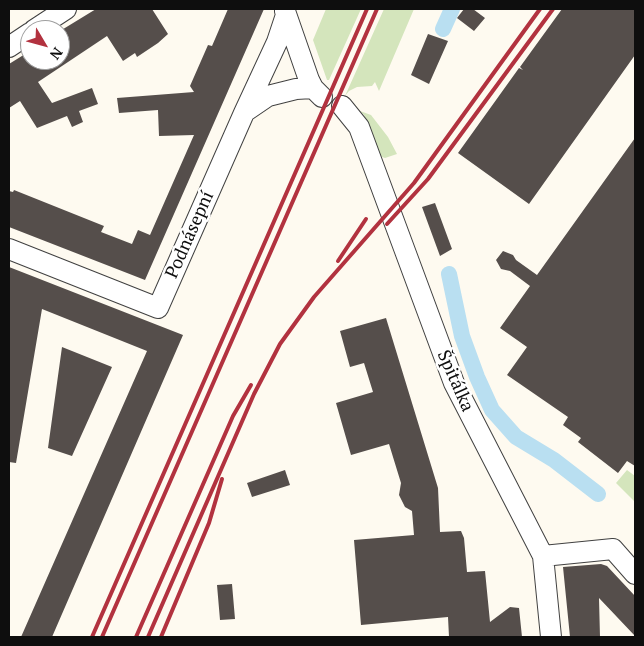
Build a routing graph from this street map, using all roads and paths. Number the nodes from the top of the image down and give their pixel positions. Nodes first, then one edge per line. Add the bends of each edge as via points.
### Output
1 (66, 9) edge
2 (285, 12) edge
3 (49, 20) edge
4 (20, 40) edge
5 (9, 47) edge
6 (342, 106) dead end
7 (244, 113) junction
8 (9, 249) edge
9 (543, 556) junction
10 (635, 574) edge
11 (552, 637) edge

1 - 3 street
2 - 7 street, Podnásepní via 278,42
2 - 7 street via 318,93 296,89 268,96
4 - 5 street
6 - 9 street, Špitálka via 359,128 454,383
7 - 8 street, Podnásepní via 158,308
9 - 10 street via 613,549
9 - 11 street

